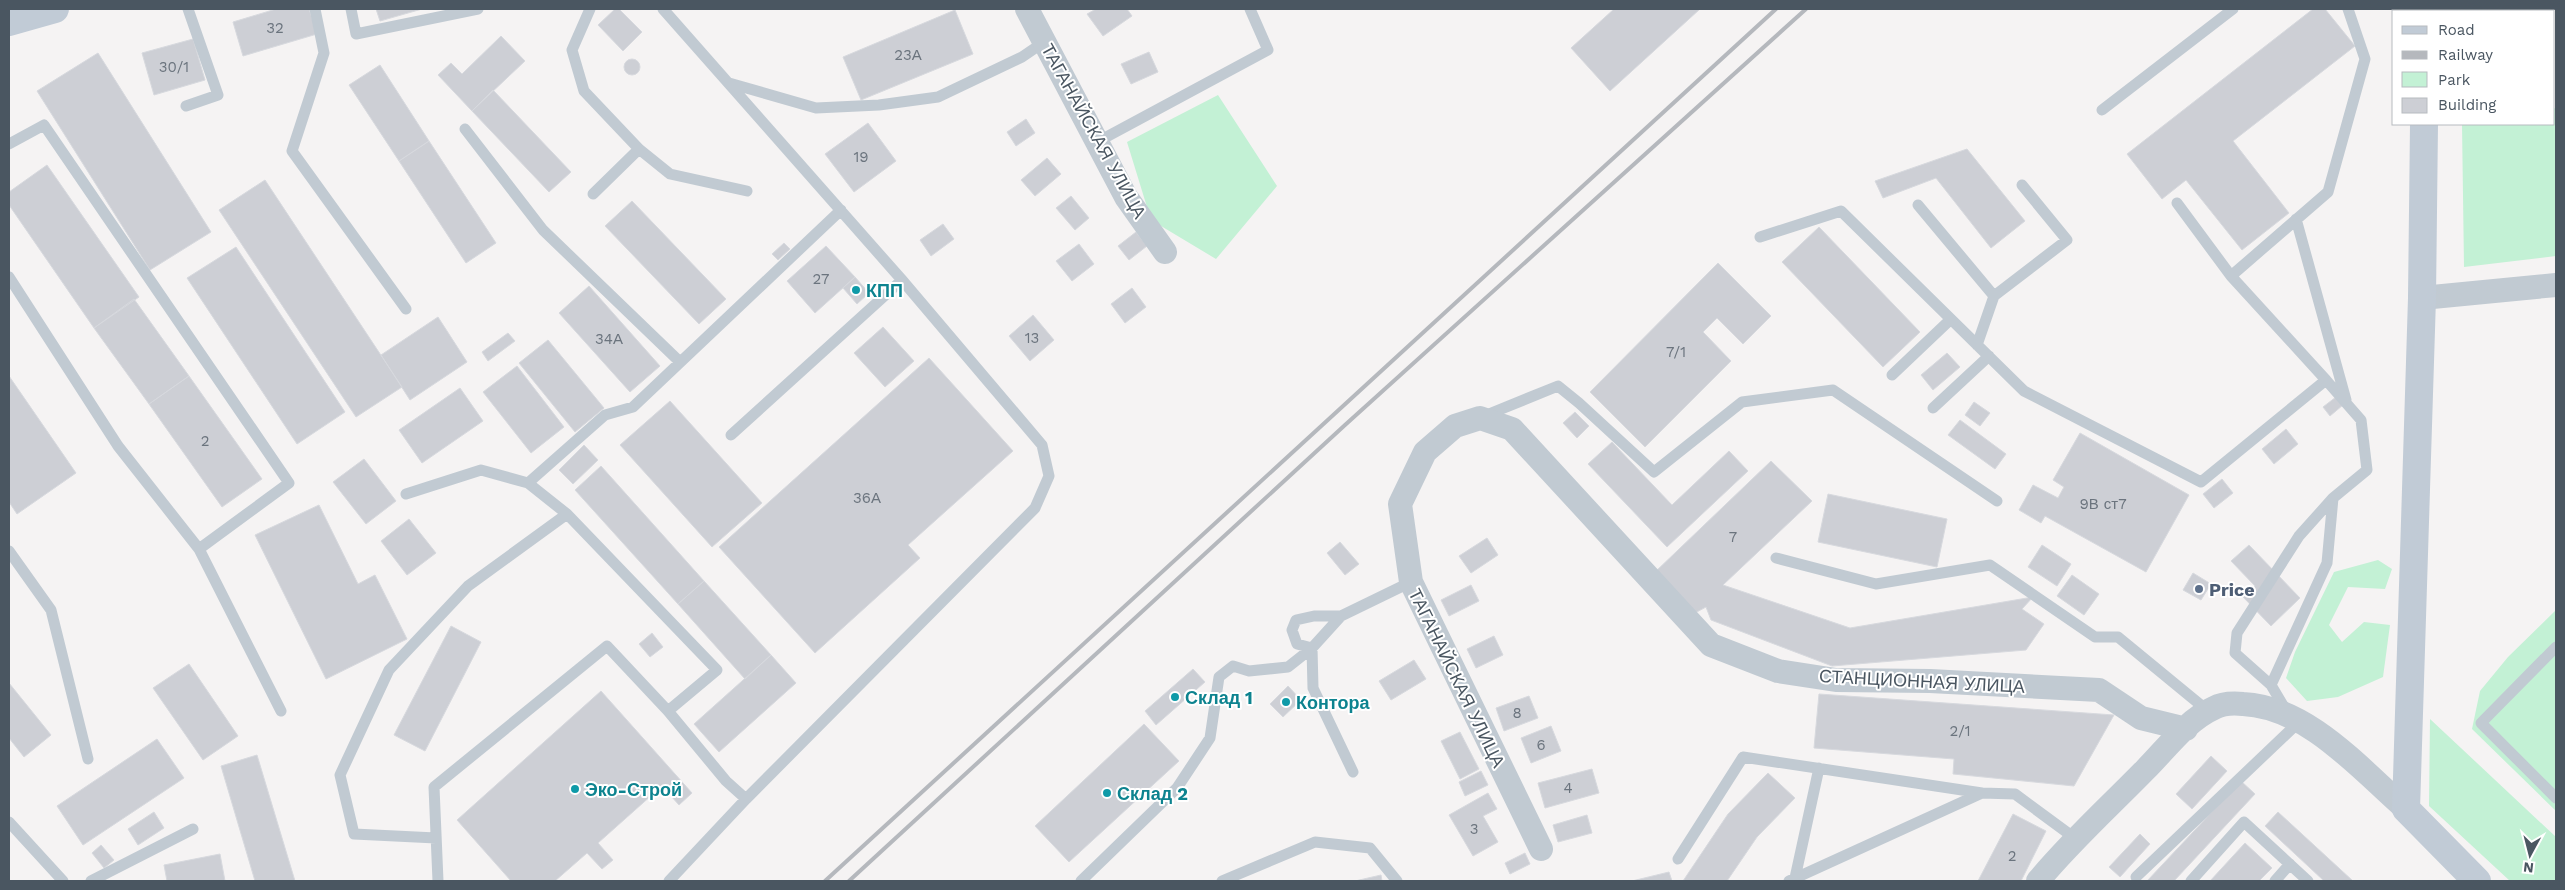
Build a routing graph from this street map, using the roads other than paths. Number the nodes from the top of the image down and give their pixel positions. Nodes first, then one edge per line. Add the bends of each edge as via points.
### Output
1 (55, 9) edge
2 (188, 9) edge
3 (315, 9) edge
4 (351, 9) edge
5 (478, 9) edge
6 (590, 9) edge
7 (663, 9) edge
8 (1027, 9) edge
9 (1250, 9) edge
10 (2233, 9) edge
11 (2348, 9) edge
12 (9, 22) edge
13 (1044, 42) junction
14 (729, 83) junction
15 (186, 106) dead end
16 (2102, 110) dead end
17 (2424, 125) edge
18 (466, 128) dead end
19 (1097, 142) junction
20 (9, 144) edge
21 (639, 149) junction
22 (2022, 185) dead end
23 (747, 191) dead end
24 (593, 194) dead end
25 (2177, 203) dead end
26 (1918, 205) dead end
27 (841, 210) junction
28 (2296, 219) junction
29 (1760, 237) dead end
30 (1165, 252) dead end
31 (2231, 276) junction
32 (9, 277) edge
33 (902, 280) junction
34 (2556, 285) edge
35 (1994, 296) junction
36 (2422, 298) junction
37 (406, 309) dead end
38 (1951, 319) junction
39 (1977, 344) junction
40 (1989, 356) junction
41 (680, 362) junction
42 (1892, 375) dead end
43 (2326, 380) junction
44 (2347, 404) junction
45 (1933, 408) dead end
46 (1480, 418) junction
47 (731, 435) dead end
48 (528, 483) junction
49 (406, 494) dead end
50 (2333, 498) junction
51 (1997, 501) dead end
52 (567, 514) junction
53 (198, 549) junction
54 (9, 551) edge
55 (1776, 558) dead end
56 (1411, 582) junction
57 (1341, 616) junction
58 (2556, 647) edge
59 (1312, 648) junction
60 (2271, 685) junction
61 (2208, 710) junction
62 (281, 711) dead end
63 (668, 711) junction
64 (2294, 718) junction
65 (2186, 729) junction
66 (88, 759) dead end
67 (1819, 768) junction
68 (1353, 772) dead end
69 (1982, 793) junction
70 (2556, 798) edge
71 (746, 799) junction
72 (2406, 809) junction
73 (9, 822) edge
74 (192, 829) dead end
75 (436, 838) junction
76 (2076, 839) junction
77 (1541, 849) dead end
78 (1678, 859) dead end
79 (2290, 864) junction
80 (2136, 877) dead end
81 (1792, 880) edge
82 (62, 881) edge
83 (91, 881) edge
84 (438, 881) edge
85 (669, 881) edge
86 (1081, 881) edge
87 (1222, 881) edge
88 (1397, 881) edge
89 (2038, 881) edge
90 (2191, 881) edge
91 (2275, 881) edge
92 (2308, 881) edge
93 (2477, 881) edge

1 - 12 street
2 - 15 lane via 218,95
3 - 37 lane via 324,53 292,151
4 - 5 lane via 356,34
6 - 21 lane via 572,50 584,91
7 - 14 lane
8 - 13 street, ТАГАНАЙСКАЯ УЛИЦА
9 - 19 lane via 1268,50
10 - 16 lane
11 - 28 lane via 2365,59 2328,192
13 - 14 lane via 1022,57 938,97 889,104 816,108
13 - 19 street, ТАГАНАЙСКАЯ УЛИЦА
14 - 27 lane
17 - 36 street
18 - 41 lane via 543,230
19 - 30 street, ТАГАНАЙСКАЯ УЛИЦА via 1126,198
20 - 53 lane via 44,125 289,483
21 - 23 lane via 670,174
21 - 24 lane
22 - 35 lane via 2066,240
25 - 31 lane
26 - 35 lane
27 - 33 lane
27 - 41 lane
28 - 31 lane
28 - 44 lane
29 - 38 lane via 1841,211
31 - 43 lane
32 - 53 lane via 118,446
33 - 47 lane
33 - 71 lane via 1042,445 1049,476 1035,508
34 - 36 street
35 - 39 lane
36 - 72 street
38 - 39 lane
38 - 42 lane
39 - 40 lane
40 - 43 lane via 2024,390 2201,482
40 - 45 lane
41 - 48 lane via 634,407 605,415
43 - 44 lane
44 - 50 lane via 2361,420 2367,470
46 - 51 lane via 1558,386 1654,472 1742,402 1833,390
46 - 56 street, ТАГАНАЙСКАЯ УЛИЦА via 1455,426 1425,452 1400,504
46 - 65 street, СТАНЦИОННАЯ УЛИЦА via 1512,429 1711,645 1778,671 1836,680 1930,681 2099,690 2141,718
48 - 49 lane via 481,470
48 - 52 lane
50 - 60 lane via 2327,563
50 - 60 lane via 2299,536 2238,633 2235,653
52 - 63 lane via 717,670
52 - 75 lane via 468,586 389,670 340,775 354,834
53 - 62 lane
54 - 66 lane via 51,610
55 - 61 lane via 1876,584 1990,565 2095,637 2118,637
56 - 57 lane
56 - 77 street, ТАГАНАЙСКАЯ УЛИЦА
57 - 59 lane
57 - 59 lane via 1296,620 1292,630 1297,644
58 - 70 lane via 2481,723
59 - 68 lane via 1313,688
59 - 86 lane via 1288,667 1249,671 1233,666 1219,676 1210,738 1177,788
60 - 64 lane
61 - 64 street via 2238,704 2264,707
61 - 65 street
63 - 71 lane via 726,781
63 - 75 lane via 607,646 434,787
64 - 72 street via 2324,738
64 - 80 lane
65 - 76 street
67 - 69 lane
67 - 78 lane via 1743,757
67 - 81 lane
69 - 76 lane via 2015,794
69 - 81 lane
71 - 85 lane
72 - 93 street
73 - 82 lane
74 - 83 lane
75 - 84 lane
76 - 89 street
79 - 90 lane via 2244,822
79 - 91 lane
79 - 92 lane
87 - 88 lane via 1316,842 1370,848

